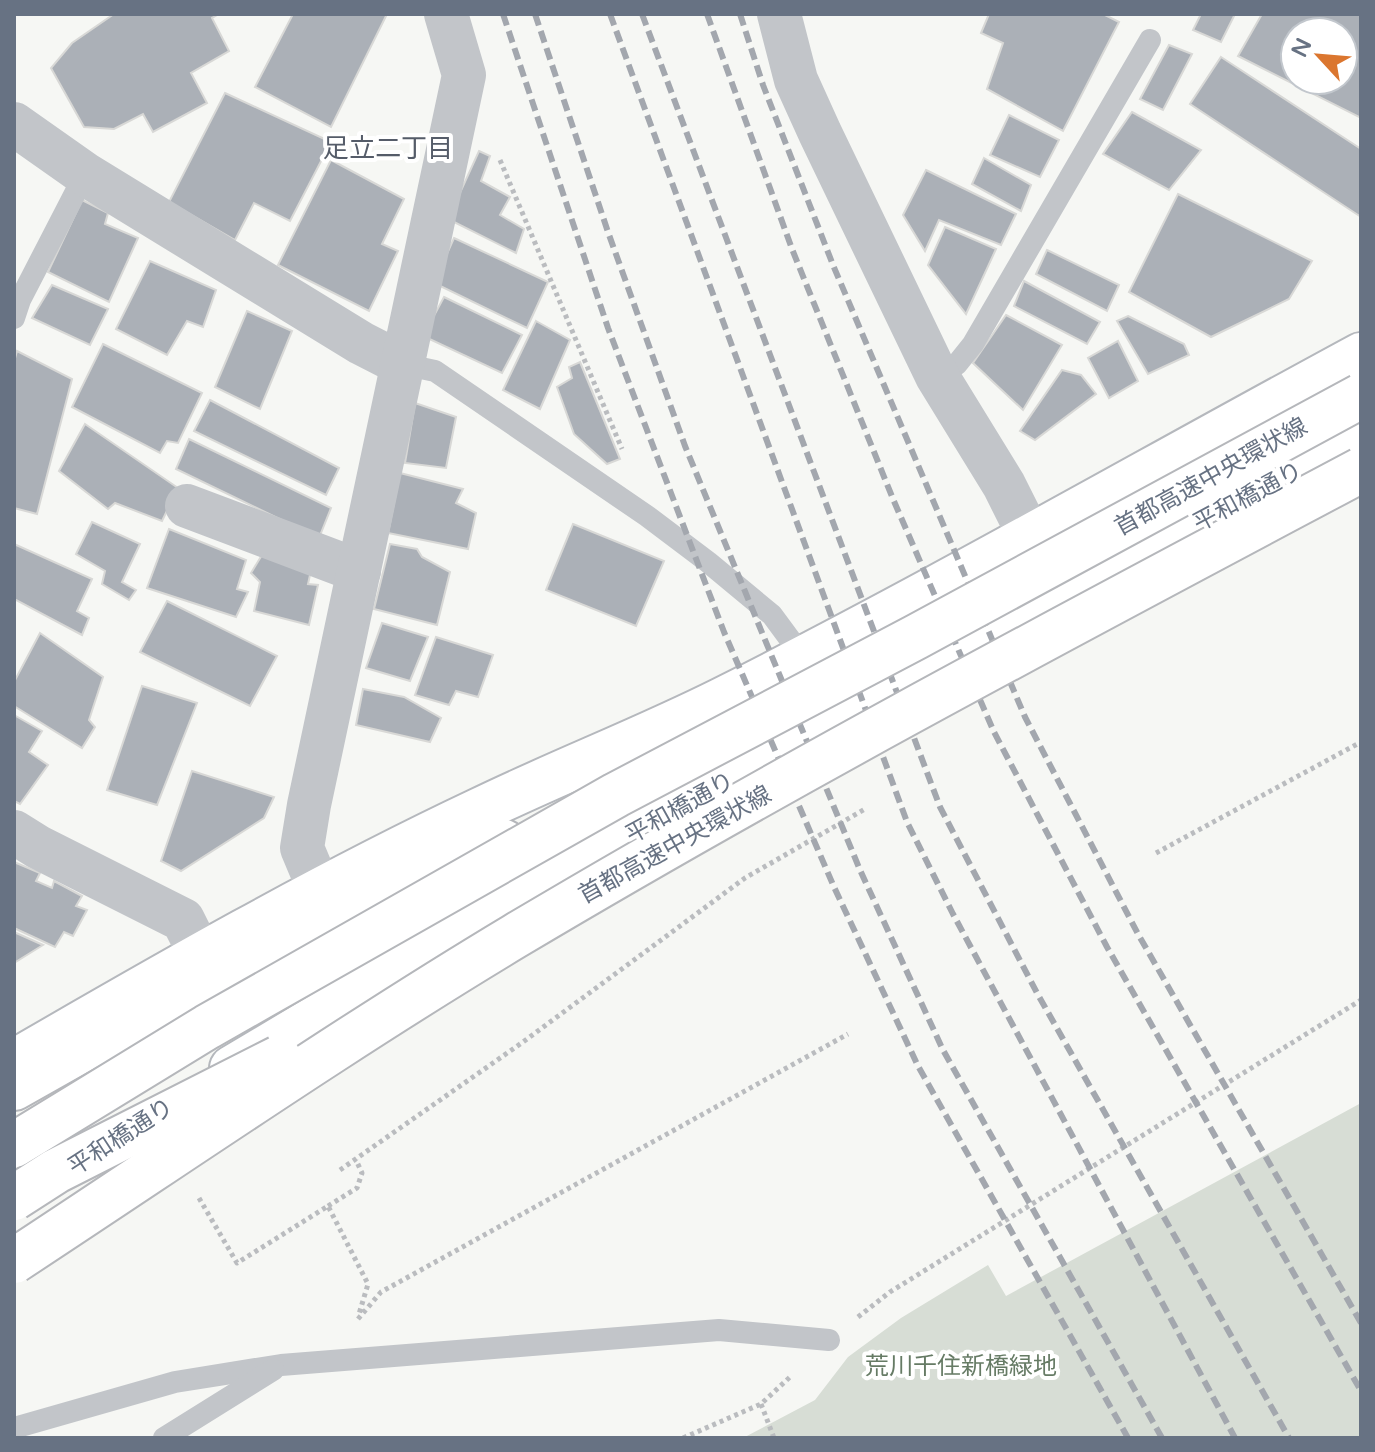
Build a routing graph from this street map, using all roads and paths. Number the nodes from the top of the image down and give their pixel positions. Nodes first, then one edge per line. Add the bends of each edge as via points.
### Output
1 (446, 14) edge
2 (779, 14) edge
3 (1150, 40) dead end
4 (14, 124) edge
5 (495, 147) dead end
6 (85, 174) junction
7 (14, 318) edge
8 (1361, 355) edge
9 (402, 364) junction
10 (937, 376) junction
11 (1361, 396) edge
12 (1361, 437) edge
13 (1361, 470) edge
14 (187, 506) dead end
15 (647, 516) junction
16 (1029, 535) junction
17 (359, 571) junction
18 (803, 657) junction
19 (1361, 742) edge
20 (616, 795) junction
21 (865, 809) dead end
22 (14, 832) edge
23 (1156, 853) dead end
24 (320, 891) junction
25 (512, 938) junction
26 (200, 954) junction
27 (1361, 1000) edge
28 (848, 1034) dead end
29 (14, 1062) edge
30 (14, 1088) edge
31 (14, 1145) edge
32 (356, 1160) junction
33 (340, 1170) dead end
34 (197, 1193) dead end
35 (14, 1198) edge
36 (328, 1206) junction
37 (14, 1207) edge
38 (14, 1261) edge
39 (368, 1284) dead end
40 (358, 1319) dead end
41 (829, 1340) junction
42 (281, 1365) junction
43 (761, 1404) junction
44 (14, 1428) edge
45 (164, 1438) edge
46 (683, 1438) edge
47 (774, 1438) edge

1 - 9 street via 464,75
2 - 10 street via 796,80
3 - 10 lane via 973,344 957,364
4 - 6 street
5 - 15 path
6 - 7 lane
6 - 9 street
8 - 16 main road
9 - 15 lane via 435,371
9 - 17 street
10 - 16 street
11 - 20 main road, 首都高速中央環状線, bridge
12 - 37 main road, 平和橋通り via 943,659 454,935 149,1117
13 - 25 main road, 首都高速中央環状線, bridge via 922,707
14 - 17 street
15 - 18 lane via 772,615
16 - 18 main road
17 - 24 street via 302,848
18 - 24 main road
19 - 23 path
20 - 30 main road, bridge via 307,923
20 - 31 main road, 首都高速中央環状線, bridge via 207,1027
21 - 32 path via 745,878
22 - 26 street via 183,920
24 - 26 main road
25 - 35 main road, bridge via 56,1171
25 - 38 main road, 首都高速中央環状線, bridge
26 - 29 main road
27 - 41 path via 890,1292
28 - 40 path via 381,1292
32 - 33 path
32 - 36 path via 362,1173 357,1188
34 - 36 path via 237,1263
36 - 39 path
41 - 42 lane via 719,1330
41 - 43 path
42 - 44 lane via 175,1382
42 - 45 lane
43 - 46 path
43 - 47 path

